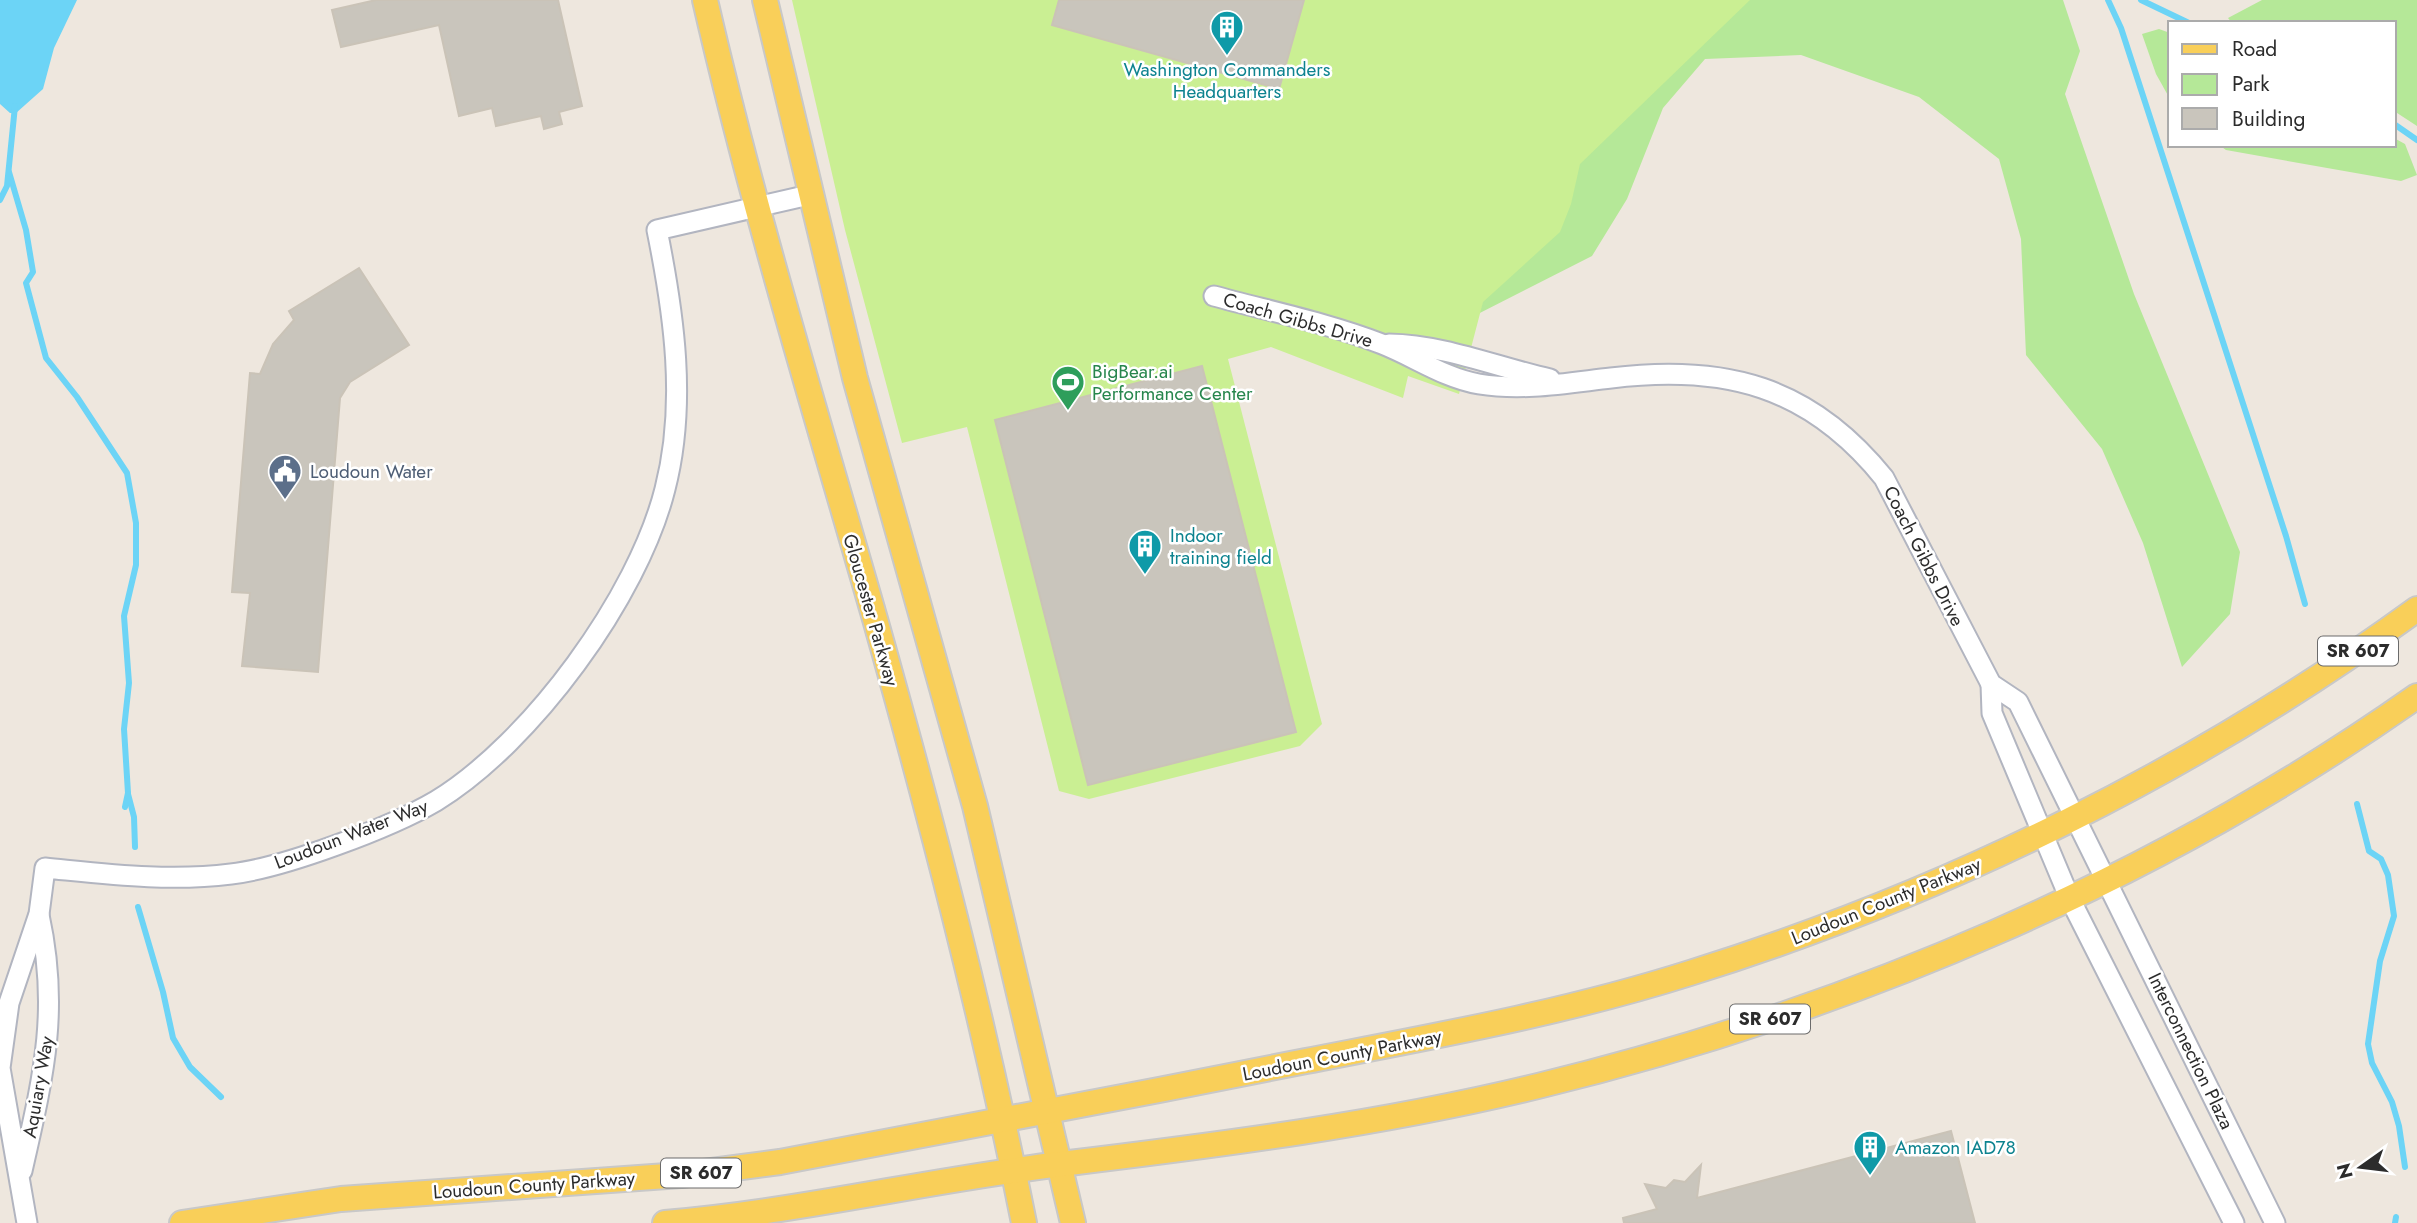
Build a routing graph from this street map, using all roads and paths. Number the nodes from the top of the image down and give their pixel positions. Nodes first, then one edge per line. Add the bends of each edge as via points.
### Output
1 (705, 0) edge
2 (765, 0) edge
3 (809, 194) junction
4 (757, 207) junction
5 (1214, 296) dead end
6 (2417, 610) edge
7 (1991, 684) junction
8 (2417, 696) edge
9 (2077, 816) junction
10 (2043, 833) junction
11 (45, 868) joint
12 (2107, 880) junction
13 (2070, 899) junction
14 (39, 914) junction
15 (1049, 1113) junction
16 (1003, 1121) junction
17 (1060, 1164) junction
18 (1014, 1172) junction
19 (21, 1176) junction
20 (27, 1223) edge
21 (182, 1223) edge
22 (665, 1223) edge
23 (1024, 1223) edge
24 (1073, 1223) edge
25 (2234, 1223) edge
26 (2275, 1223) edge

1 - 4 main road, Gloucester Parkway
2 - 3 main road
3 - 4 street, Loudoun Water Way
3 - 15 main road via 855,377 975,806
4 - 11 street, Loudoun Water Way via 657,230 677,356 666,488 648,540 570,675 491,758 436,801 279,864 192,878
4 - 16 main road, Gloucester Parkway via 920,782
5 - 7 street, Coach Gibbs Drive via 1381,344 1449,350 1568,383 1657,373 1721,376 1779,394 1839,430 1884,478
6 - 9 main road, Loudoun County Parkway / SR 607 via 2233,731
7 - 9 street, Coach Gibbs Drive via 2018,702
7 - 10 street, Coach Gibbs Drive via 1993,713
8 - 12 main road, SR 607 via 2250,801
9 - 10 main road, Loudoun County Parkway / SR 607
9 - 12 street, Coach Gibbs Drive
10 - 13 street, Coach Gibbs Drive
10 - 15 main road, Loudoun County Parkway / SR 607 via 1939,882 1807,934 1684,975 1469,1031
11 - 14 street, Aquiary Way
12 - 13 main road, SR 607
12 - 26 street, Interconnection Plaza
13 - 17 main road, SR 607 via 1925,964 1733,1032 1618,1065 1429,1109
13 - 25 street, Interconnection Plaza
14 - 19 street, Aquiary Way via 47,953 49,1035
14 - 19 street, Aquiary Way via 9,1003 1,1057 4,1098
15 - 16 main road, Loudoun County Parkway / SR 607
15 - 17 main road
16 - 18 main road, Gloucester Parkway
16 - 21 main road, Loudoun County Parkway / SR 607 via 713,1171 355,1198
17 - 18 main road, SR 607
17 - 24 main road
18 - 22 main road, SR 607 via 802,1208
18 - 23 main road, Gloucester Parkway
19 - 20 street, Aquiary Way

